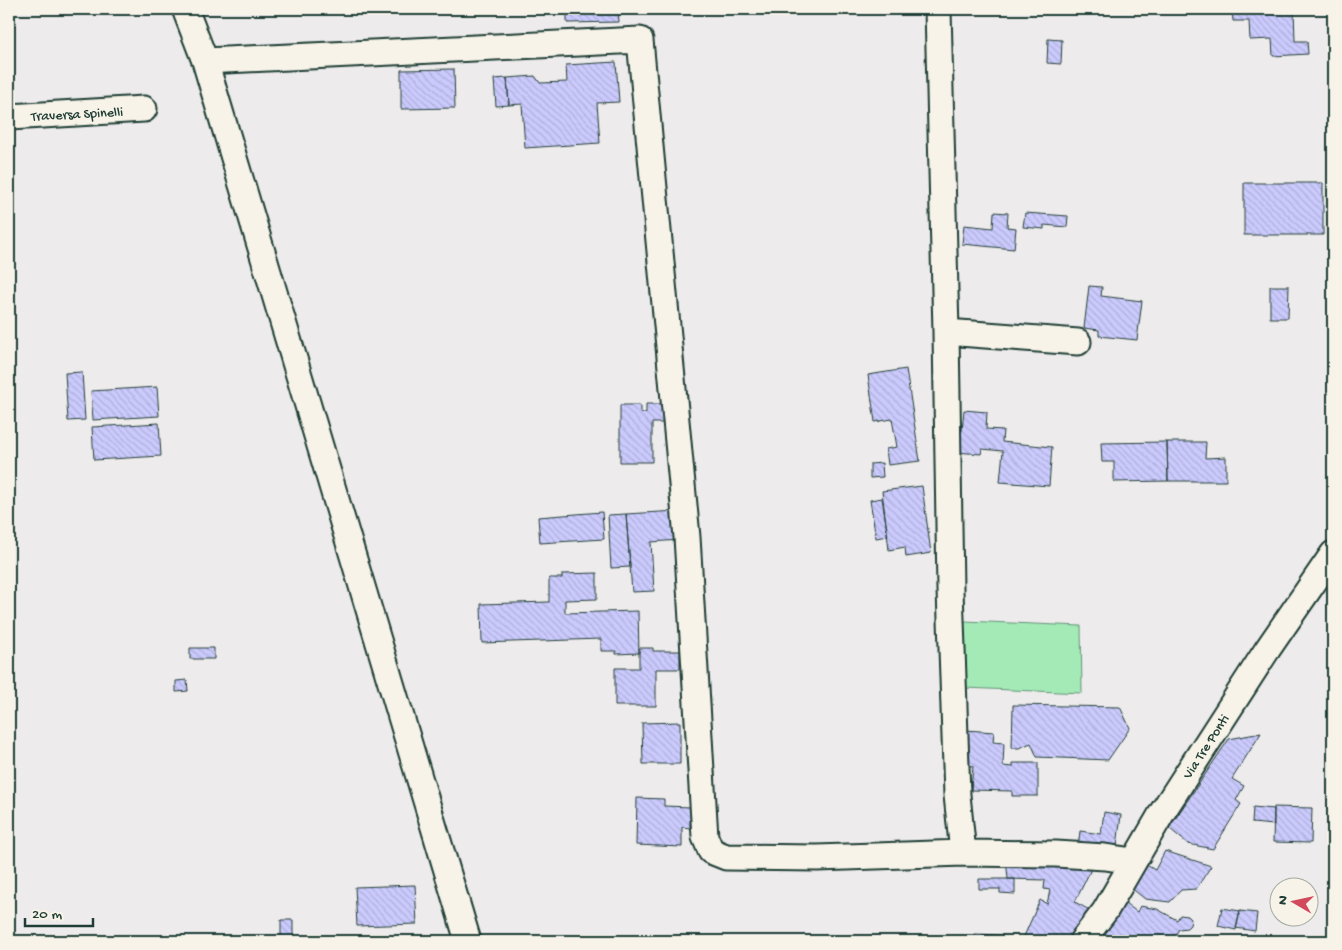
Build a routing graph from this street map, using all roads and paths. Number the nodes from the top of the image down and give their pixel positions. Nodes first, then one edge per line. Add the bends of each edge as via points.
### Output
1 (185, 9) edge
2 (938, 9) edge
3 (204, 61) junction
4 (144, 110) dead end
5 (9, 117) edge
6 (946, 332) junction
7 (1078, 342) dead end
8 (1333, 554) edge
9 (963, 853) junction
10 (1134, 861) junction
11 (468, 941) edge
12 (1082, 941) edge

1 - 3 street
2 - 6 street
3 - 9 street via 640,40 687,538 705,837 711,851 726,858
3 - 11 street
4 - 5 street, Traversa Spinelli
6 - 7 street
6 - 9 street via 957,795
8 - 10 street, Via Tre Ponti via 1266,650
9 - 10 street via 1056,854
10 - 12 street, Via Tre Ponti via 1105,911

